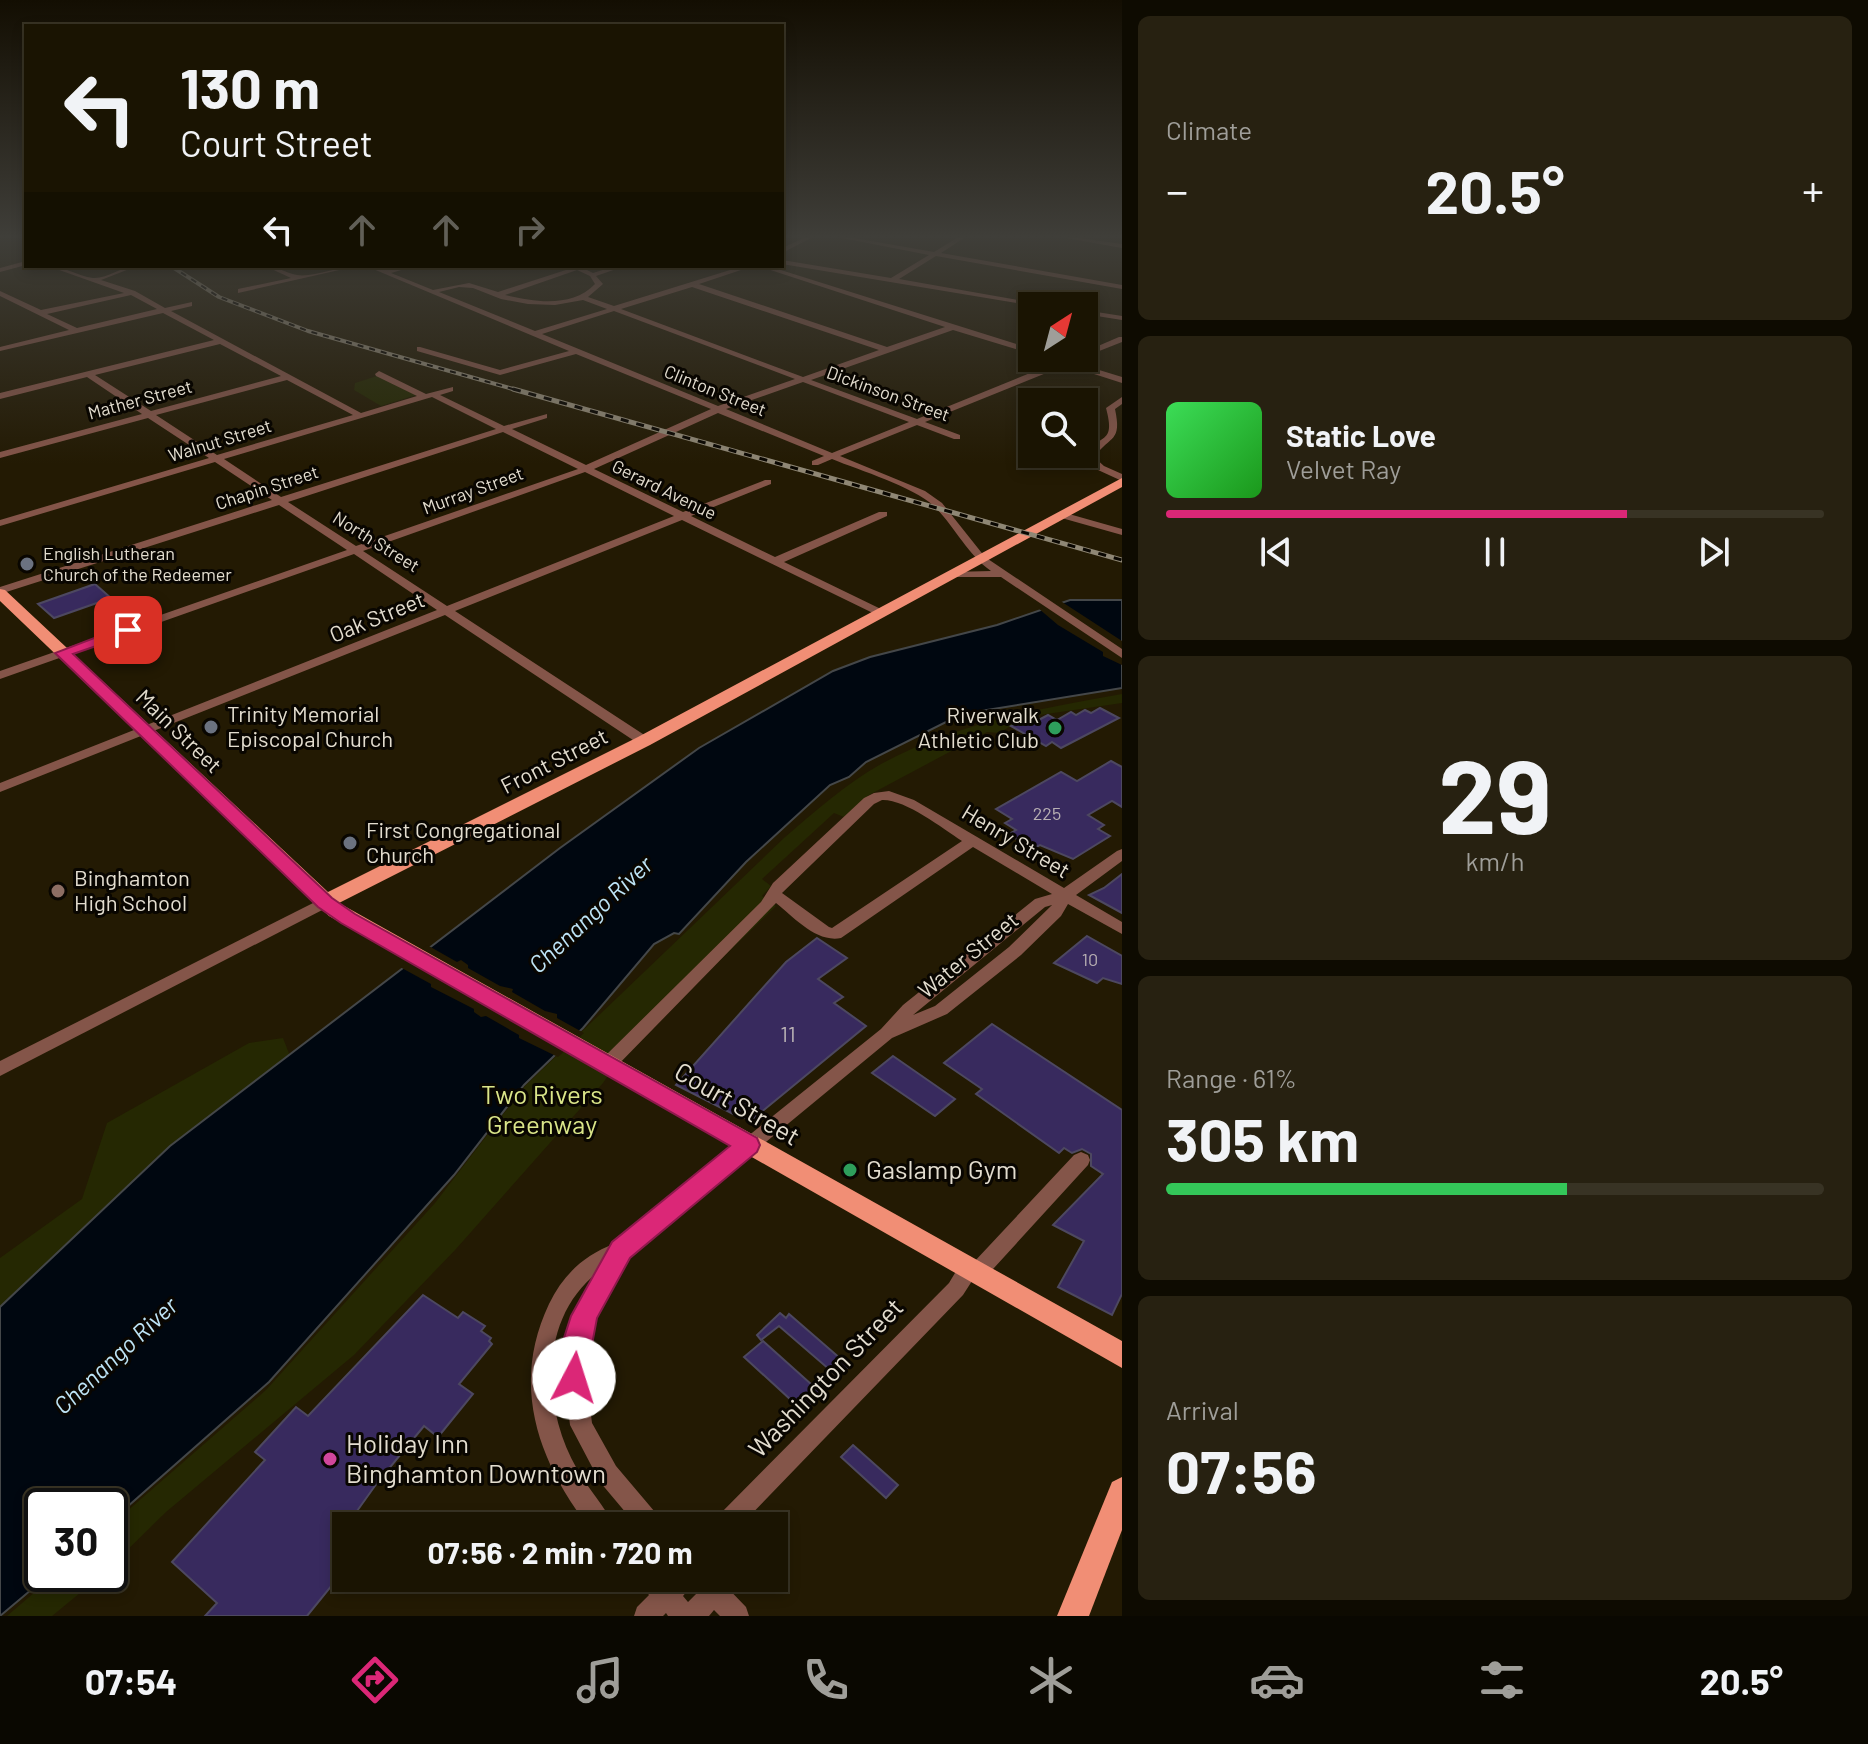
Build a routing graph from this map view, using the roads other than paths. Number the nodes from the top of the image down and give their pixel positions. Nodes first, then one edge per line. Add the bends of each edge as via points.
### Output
1 (39, 313) edge
2 (150, 313) edge
3 (170, 313) edge
4 (485, 313) edge
5 (605, 313) edge
6 (626, 313) edge
7 (778, 313) edge
8 (910, 313) edge
9 (1098, 314) edge
10 (1122, 318) edge
11 (953, 327) junction
12 (76, 331) junction
13 (535, 334) junction
14 (1122, 339) edge
15 (221, 341) junction
16 (1018, 348) edge
17 (0, 349) edge
18 (420, 349) dead end
19 (1098, 349) edge
20 (887, 350) junction
21 (578, 351) junction
22 (1098, 371) edge
23 (1041, 372) edge
24 (88, 374) junction
25 (379, 374) dead end
26 (287, 377) junction
27 (804, 380) junction
28 (1122, 380) edge
29 (450, 389) dead end
30 (0, 396) edge
31 (430, 396) junction
32 (1122, 400) edge
33 (719, 409) junction
34 (146, 415) junction
35 (361, 416) junction
36 (544, 416) dead end
37 (917, 422) junction
38 (503, 429) junction
39 (957, 437) dead end
40 (0, 455) edge
41 (832, 456) junction
42 (215, 459) junction
43 (815, 463) dead end
44 (586, 469) junction
45 (1122, 480) edge
46 (768, 482) dead end
47 (278, 501) junction
48 (883, 514) dead end
49 (1062, 515) junction
50 (683, 517) junction
51 (0, 523) edge
52 (1122, 532) edge
53 (356, 551) junction
54 (981, 559) junction
55 (774, 562) junction
56 (1003, 574) junction
57 (951, 575) junction
58 (0, 592) edge
59 (448, 611) junction
60 (881, 613) junction
61 (63, 653) junction
62 (1122, 654) edge
63 (0, 675) edge
64 (144, 731) junction
65 (644, 741) junction
66 (0, 788) edge
67 (973, 840) junction
68 (1122, 854) edge
69 (774, 894) junction
70 (1064, 896) junction
71 (325, 902) junction
72 (1122, 929) edge
73 (600, 1060) junction
74 (0, 1069) edge
75 (748, 1145) junction
76 (1081, 1160) dead end
77 (621, 1250) junction
78 (972, 1272) junction
79 (1122, 1355) edge
80 (1122, 1492) edge
81 (592, 1512) edge
82 (640, 1512) edge
83 (738, 1512) edge
84 (661, 1592) edge
85 (671, 1592) edge
86 (704, 1592) edge
87 (715, 1592) edge
88 (646, 1616) edge
89 (685, 1616) edge
90 (692, 1616) edge
91 (737, 1616) edge
92 (1073, 1616) edge

1 - 12 street
2 - 12 street
3 - 15 street
4 - 13 street, Clinton Street
5 - 13 street
6 - 27 street, Dickinson Street
7 - 20 street
8 - 11 street
9 - 10 street
11 - 16 street
11 - 20 street, Murray Street
12 - 17 street
13 - 21 street, Clinton Street
14 - 19 street
15 - 24 street
15 - 26 street
18 - 21 street via 500,373
20 - 27 street, Murray Street
21 - 33 street, Clinton Street
22 - 28 street
23 - 37 street
24 - 30 street
24 - 34 street, North Street
25 - 31 street, Gerard Avenue
26 - 34 street, Mather Street
26 - 35 street
27 - 33 street, Murray Street
27 - 37 street, Dickinson Street
29 - 31 street, Walnut Street
31 - 35 street, Walnut Street
31 - 38 street, Gerard Avenue
32 - 45 street via 1110,408 1113,433 1089,458
33 - 41 street, Clinton Street
33 - 44 street, Murray Street
34 - 40 street, Mather Street
34 - 42 street, North Street
35 - 42 street, Walnut Street
36 - 38 street, Chapin Street
37 - 39 street, Dickinson Street
37 - 41 street
38 - 44 street, Gerard Avenue
38 - 47 street, Chapin Street
41 - 43 street
41 - 54 street, Clinton Street via 938,505
42 - 47 street, North Street
42 - 51 street, Walnut Street
44 - 50 street, Gerard Avenue
44 - 53 street, Murray Street
45 - 49 main road, Front Street
46 - 50 street, Oak Street
47 - 53 street, North Street
47 - 58 street, Chapin Street
48 - 55 street
49 - 52 street
49 - 54 main road, Front Street
50 - 55 street, Gerard Avenue
50 - 59 street, Oak Street
53 - 59 street, North Street
53 - 61 street, Murray Street
54 - 56 street, Clinton Street
54 - 57 main road, Front Street
55 - 60 street, Gerard Avenue
56 - 57 street
56 - 62 street, Clinton Street
57 - 60 main road, Front Street
58 - 61 main road, Main Street
59 - 64 street, Oak Street
59 - 65 street, North Street
60 - 65 main road, Front Street
61 - 63 street, Murray Street
61 - 64 main road, Main Street
64 - 66 street, Oak Street
64 - 71 main road, Main Street
65 - 71 main road, Front Street
67 - 69 street via 835,934 824,932
67 - 69 street, Henry Street via 887,795 869,801
67 - 70 street, Henry Street
68 - 70 street, Water Street
69 - 73 street
70 - 72 street, Henry Street
70 - 75 street, Water Street via 1056,912 1015,951 941,1010 887,1033
71 - 73 main road, Court Street
71 - 74 street, Front Street
73 - 75 main road, Court Street
75 - 77 street, Water Street
75 - 78 main road, Court Street
76 - 78 street, Washington Street
77 - 81 street via 591,1264 568,1289 549,1325 540,1362 544,1414 556,1452
77 - 82 street via 582,1324 574,1360 575,1397 581,1425 597,1457
78 - 79 main road, Court Street
78 - 83 street, Washington Street
80 - 92 main road
84 - 88 street
85 - 89 street
86 - 90 street
87 - 91 street

